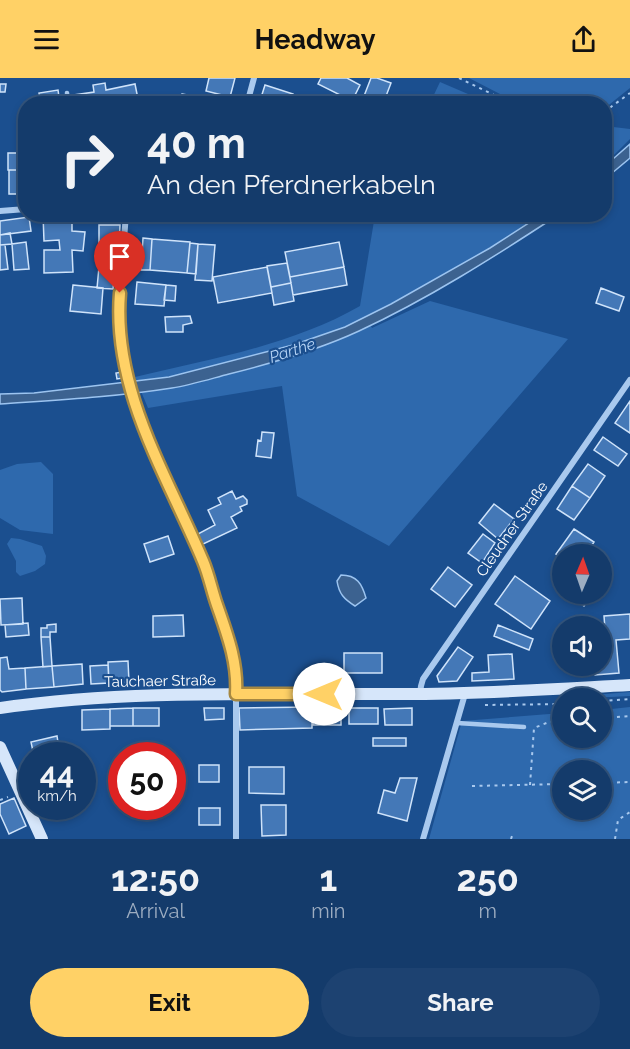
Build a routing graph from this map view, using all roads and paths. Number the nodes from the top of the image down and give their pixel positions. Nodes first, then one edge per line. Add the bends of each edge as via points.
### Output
1 (255, 78) edge
2 (459, 78) edge
3 (67, 93) dead end
4 (630, 93) edge
5 (67, 96) edge
6 (249, 96) edge
7 (496, 96) edge
8 (612, 106) edge
9 (18, 210) edge
10 (0, 211) edge
11 (125, 222) edge
12 (630, 380) edge
13 (630, 685) edge
14 (236, 694) junction
15 (420, 694) junction
16 (465, 694) junction
17 (630, 699) edge
18 (612, 700) edge
19 (0, 708) edge
20 (630, 716) edge
21 (612, 717) edge
22 (552, 722) edge
23 (457, 723) junction
24 (524, 727) dead end
25 (0, 747) edge
26 (630, 782) edge
27 (612, 783) edge
28 (552, 784) edge
29 (530, 785) junction
30 (472, 786) dead end
31 (630, 812) edge
32 (42, 839) edge
33 (236, 839) edge
34 (423, 839) edge
35 (615, 839) edge

1 - 6 street
2 - 7 path
3 - 5 lane
4 - 8 path
9 - 10 street
11 - 14 street via 118,315 126,371 154,457 203,563 234,655
12 - 15 street, Cleudner Straße via 423,679
13 - 16 main road, Tauchaer Straße
14 - 15 main road, Tauchaer Straße
14 - 19 main road, Tauchaer Straße via 86,698
14 - 33 street
15 - 16 main road, Tauchaer Straße
16 - 23 street
17 - 18 path
20 - 21 path
22 - 29 path via 534,728
23 - 24 lane
23 - 34 street
25 - 32 main road
26 - 27 path
28 - 29 path
29 - 30 path
31 - 35 path via 618,820

